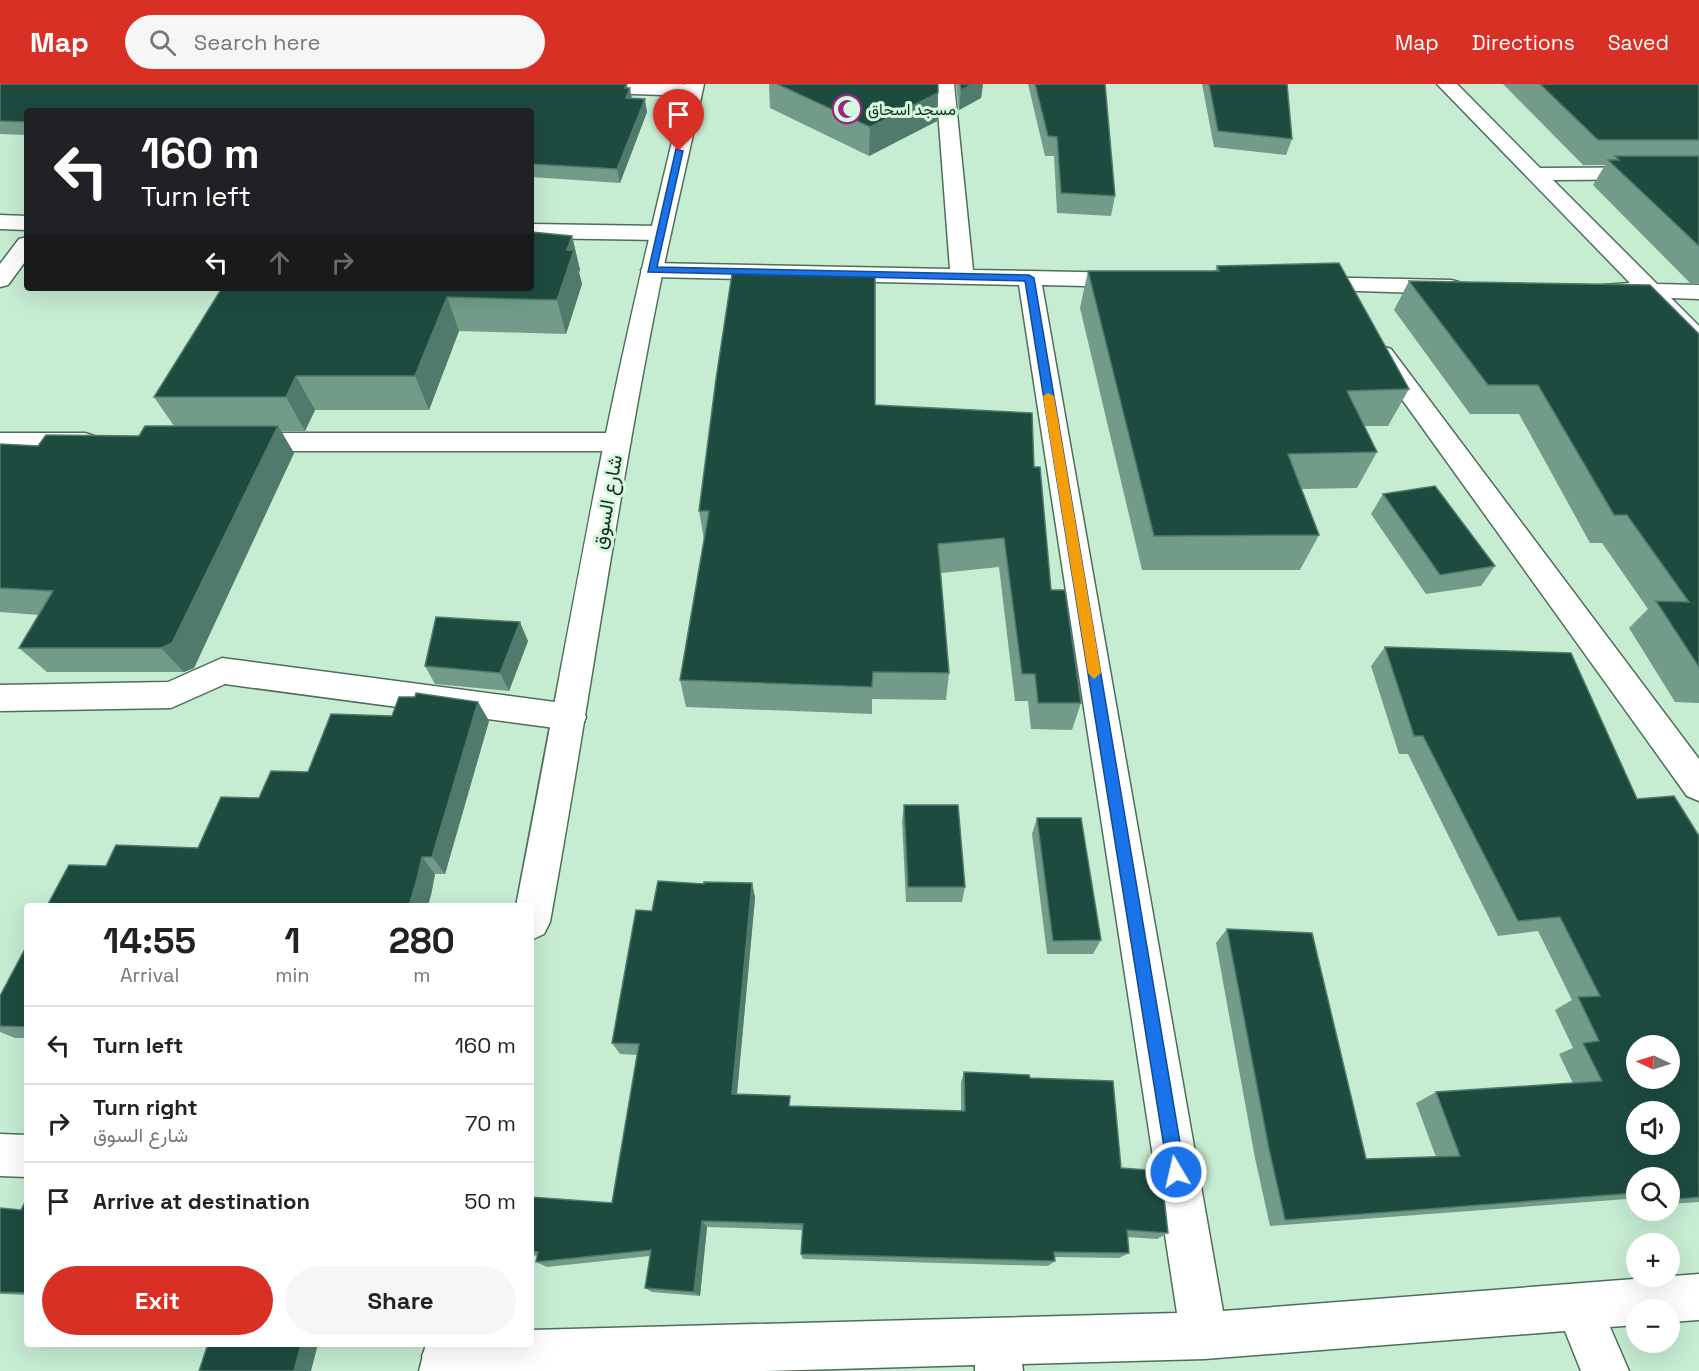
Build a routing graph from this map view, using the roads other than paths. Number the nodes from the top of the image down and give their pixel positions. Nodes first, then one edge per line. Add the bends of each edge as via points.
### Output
1 (515, 84) edge
2 (945, 84) edge
3 (1446, 84) edge
4 (694, 87) edge
5 (1699, 173) edge
6 (1535, 174) junction
7 (0, 222) edge
8 (24, 223) edge
9 (534, 231) edge
10 (660, 234) junction
11 (24, 248) edge
12 (652, 270) junction
13 (962, 277) junction
14 (1029, 278) junction
15 (0, 280) edge
16 (1157, 281) edge
17 (1284, 284) edge
18 (1331, 284) junction
19 (1473, 287) edge
20 (1591, 290) edge
21 (1650, 291) junction
22 (1699, 292) edge
23 (1699, 340) edge
24 (0, 442) edge
25 (107, 442) edge
26 (226, 442) edge
27 (618, 442) junction
28 (0, 698) edge
29 (570, 717) junction
30 (1685, 751) edge
31 (1699, 786) edge
32 (534, 906) edge
33 (0, 1155) edge
34 (24, 1156) edge
35 (1699, 1297) edge
36 (1579, 1306) junction
37 (1204, 1336) junction
38 (446, 1357) edge
39 (998, 1357) edge
40 (1605, 1371) edge

1 - 4 street
2 - 13 street
3 - 6 street
4 - 10 street, شارع السوق
5 - 6 street
6 - 21 street
7 - 8 street
9 - 10 street
10 - 12 street, شارع السوق
11 - 15 street
12 - 13 street
12 - 27 street, شارع السوق
13 - 14 street
14 - 16 street
14 - 37 street
17 - 18 street
18 - 19 street
18 - 30 street
20 - 21 street
21 - 22 street
21 - 23 street
24 - 25 street
26 - 27 street
27 - 29 street, شارع السوق
28 - 29 street via 171,695 222,671
29 - 32 street, شارع السوق
30 - 31 street
33 - 34 street
35 - 36 street
36 - 37 street
36 - 40 street
37 - 39 street
38 - 39 street

